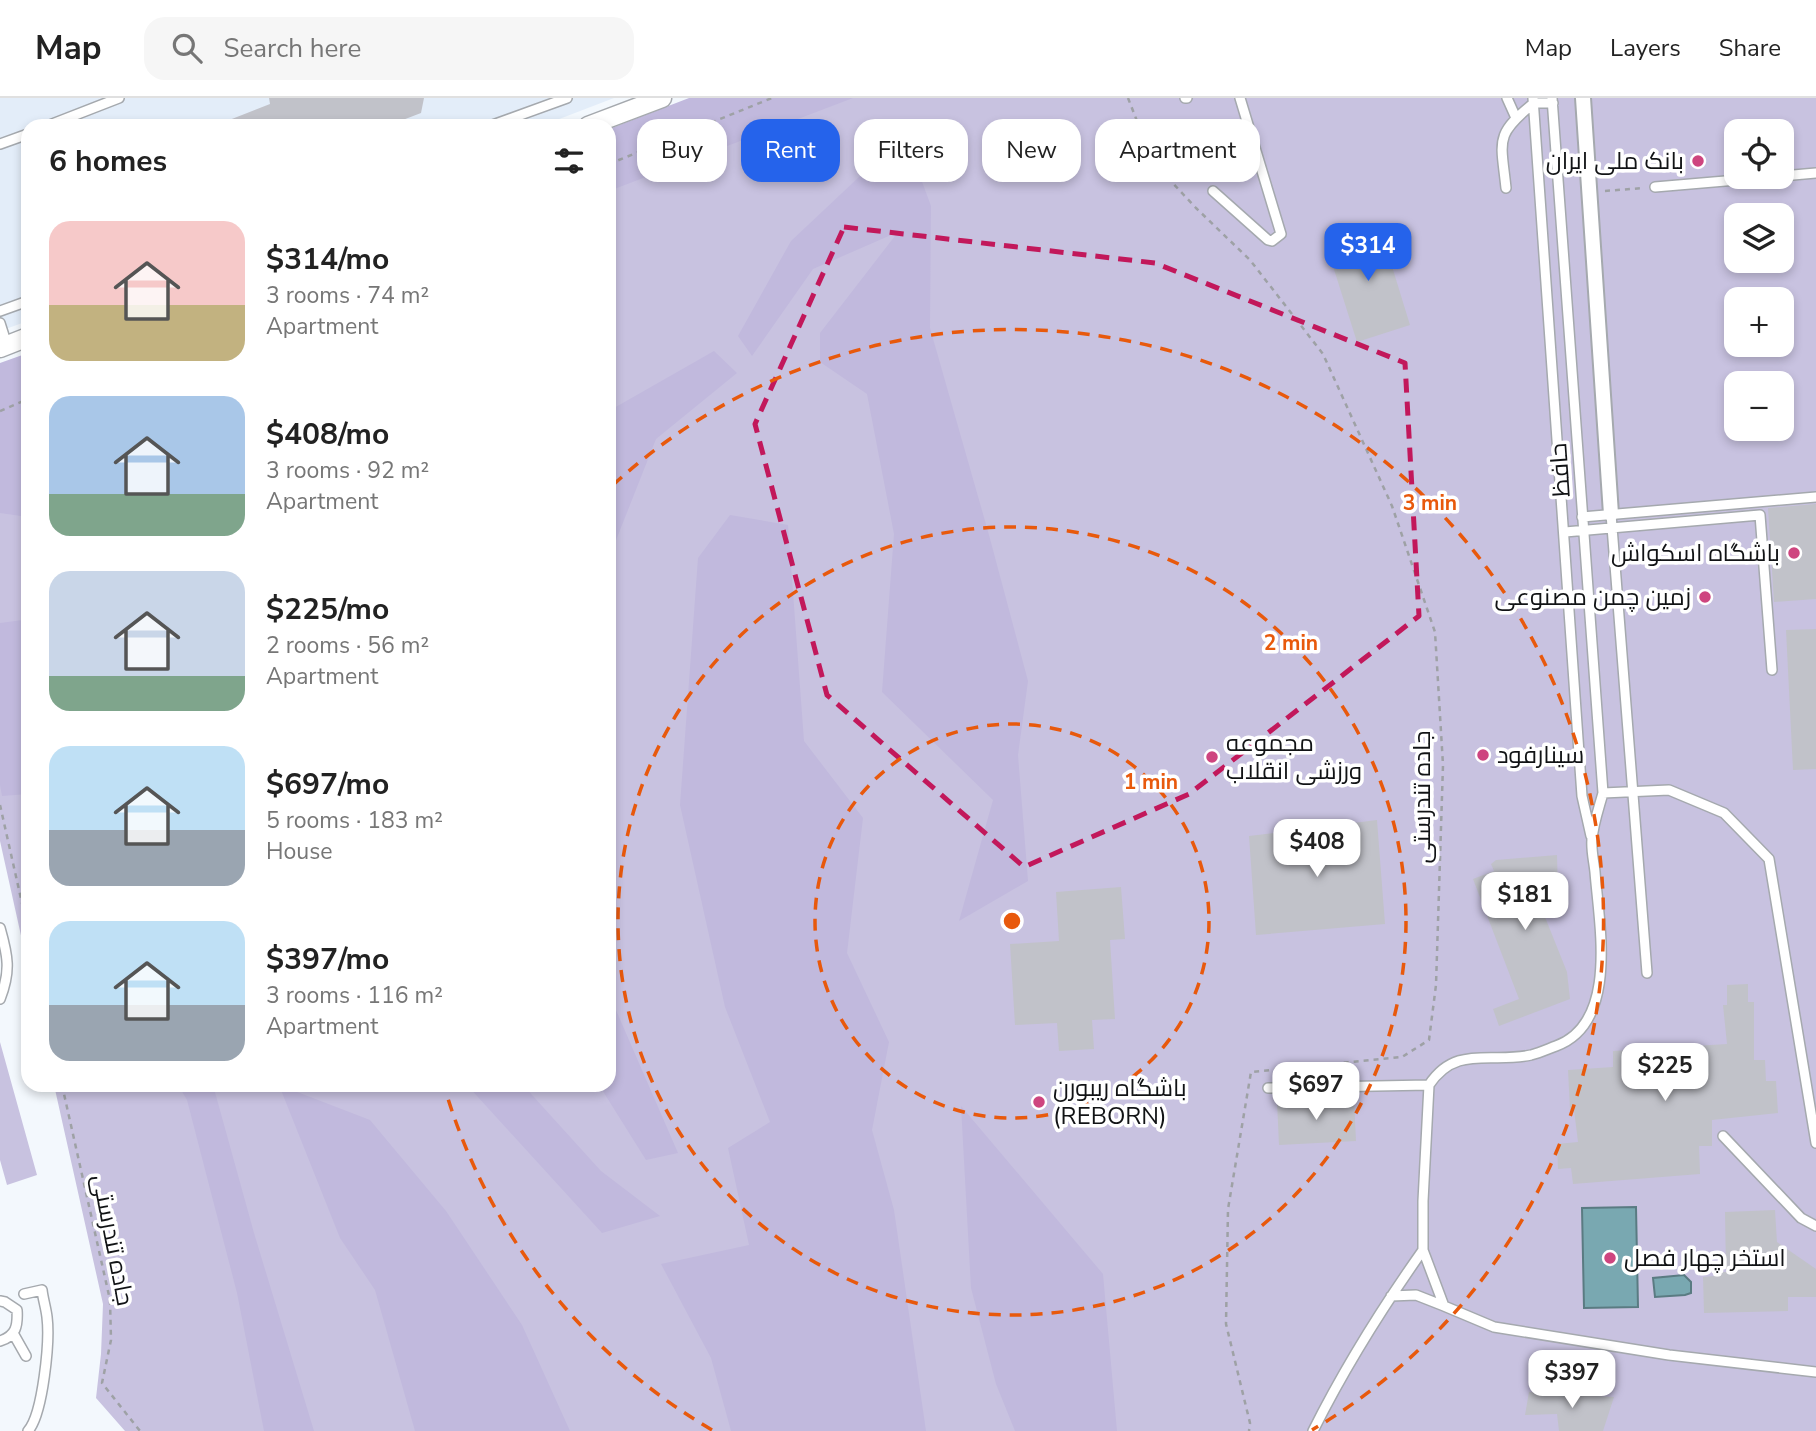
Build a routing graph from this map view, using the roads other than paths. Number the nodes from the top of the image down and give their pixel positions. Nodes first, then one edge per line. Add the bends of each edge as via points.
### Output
1 (119, 98) edge
2 (567, 98) edge
3 (662, 98) edge
4 (1240, 98) edge
5 (1507, 98) edge
6 (1583, 98) edge
7 (1534, 101) edge
8 (1552, 101) edge
9 (1516, 118) junction
10 (65, 119) edge
11 (509, 119) edge
12 (606, 119) edge
13 (21, 137) edge
14 (0, 145) edge
15 (1816, 173) edge
16 (1794, 175) edge
17 (1724, 181) edge
18 (1655, 187) road end
19 (1506, 188) dead end
20 (1213, 191) dead end
21 (21, 304) edge
22 (0, 312) edge
23 (0, 323) edge
24 (21, 340) edge
25 (4, 346) edge
26 (1816, 497) edge
27 (1582, 517) junction
28 (1611, 521) junction
29 (1584, 530) junction
30 (1565, 532) junction
31 (1772, 670) dead end
32 (1603, 793) junction
33 (1633, 793) junction
34 (1592, 841) junction
35 (0, 928) edge
36 (1647, 973) dead end
37 (0, 999) edge
38 (1429, 1084) junction
39 (1268, 1088) dead end
40 (1723, 1136) dead end
41 (1816, 1143) edge
42 (1816, 1226) edge
43 (1423, 1250) junction
44 (24, 1294) dead end
45 (1391, 1296) junction
46 (0, 1300) edge
47 (1444, 1306) junction
48 (13, 1333) junction
49 (0, 1341) edge
50 (26, 1356) dead end
51 (1816, 1372) edge
52 (28, 1431) edge
53 (1314, 1431) edge

1 - 10 lane
2 - 11 lane
3 - 12 street
4 - 20 lane via 1281,234 1268,240
5 - 9 lane
6 - 28 street
7 - 8 lane
7 - 9 lane
7 - 30 lane, حافظ
8 - 27 lane, حافظ
9 - 19 lane via 1500,140
13 - 14 lane
15 - 16 lane
17 - 18 lane
21 - 22 lane
23 - 25 lane
24 - 25 street
26 - 28 lane
27 - 28 lane
27 - 29 lane, حافظ
28 - 29 lane
28 - 31 lane via 1760,515
28 - 33 lane
29 - 30 lane
29 - 32 lane, حافظ
30 - 34 lane, حافظ via 1582,796
32 - 33 lane
32 - 34 lane, حافظ
33 - 36 lane
33 - 41 lane via 1669,790 1724,813 1769,859
34 - 38 lane via 1600,977 1586,1025 1568,1041 1530,1055 1453,1061
35 - 37 lane via 8,956 8,980
38 - 39 lane
38 - 43 lane
40 - 42 lane via 1801,1218
43 - 45 lane
43 - 47 lane
44 - 52 lane via 42,1290 48,1346 35,1423
45 - 47 lane via 1416,1295
45 - 53 lane
46 - 48 lane via 17,1310 18,1326
47 - 51 lane via 1494,1326 1670,1355
48 - 49 lane
48 - 50 lane

